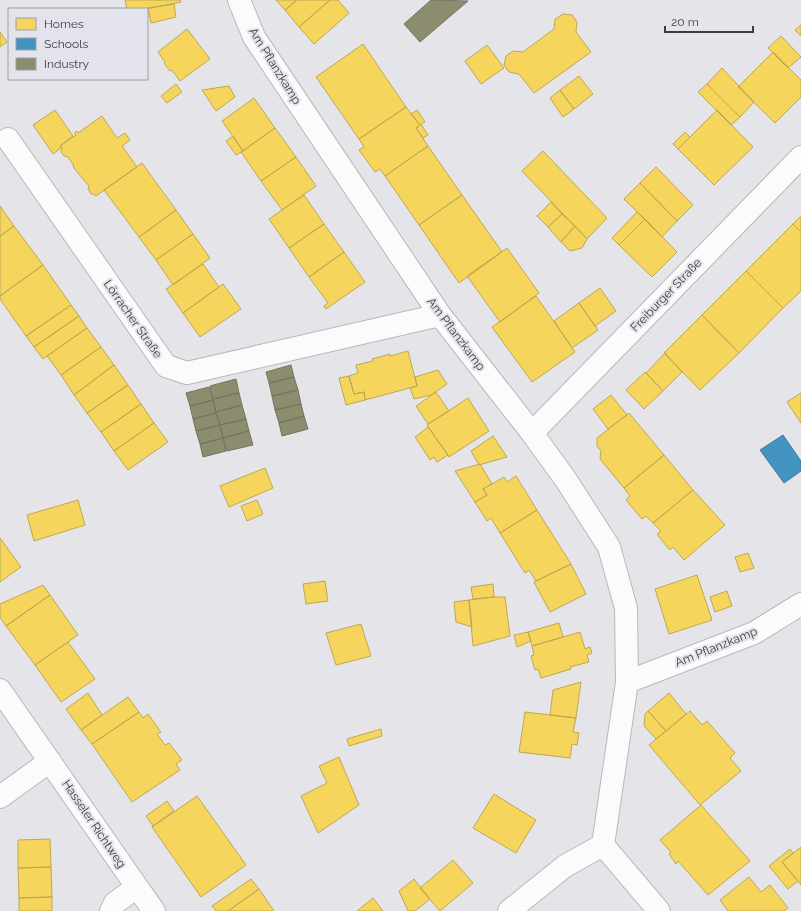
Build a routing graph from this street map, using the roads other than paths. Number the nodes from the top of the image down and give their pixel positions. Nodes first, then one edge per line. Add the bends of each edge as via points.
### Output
1 (239, 0) edge
2 (8, 139) dead end
3 (801, 157) edge
4 (440, 315) junction
5 (532, 433) junction
6 (801, 604) edge
7 (627, 682) junction
8 (0, 690) edge
9 (50, 761) junction
10 (0, 797) edge
11 (603, 845) junction
12 (137, 887) junction
13 (111, 911) edge
14 (154, 911) edge
15 (509, 911) edge
16 (659, 911) edge

1 - 4 street, Am Pflanzkamp via 254,36
2 - 4 street, Lörracher Straße via 166,366 187,373
3 - 5 street, Freiburger Straße
4 - 5 street, Am Pflanzkamp
5 - 7 street, Am Pflanzkamp via 609,547 626,608
6 - 7 street, Am Pflanzkamp via 754,633
7 - 11 street, Am Pflanzkamp
8 - 9 street, Hasseler Richtweg
9 - 10 street
9 - 12 street, Hasseler Richtweg
11 - 15 street via 565,866
11 - 16 street
12 - 13 street via 115,903
12 - 14 street, Hasseler Richtweg

